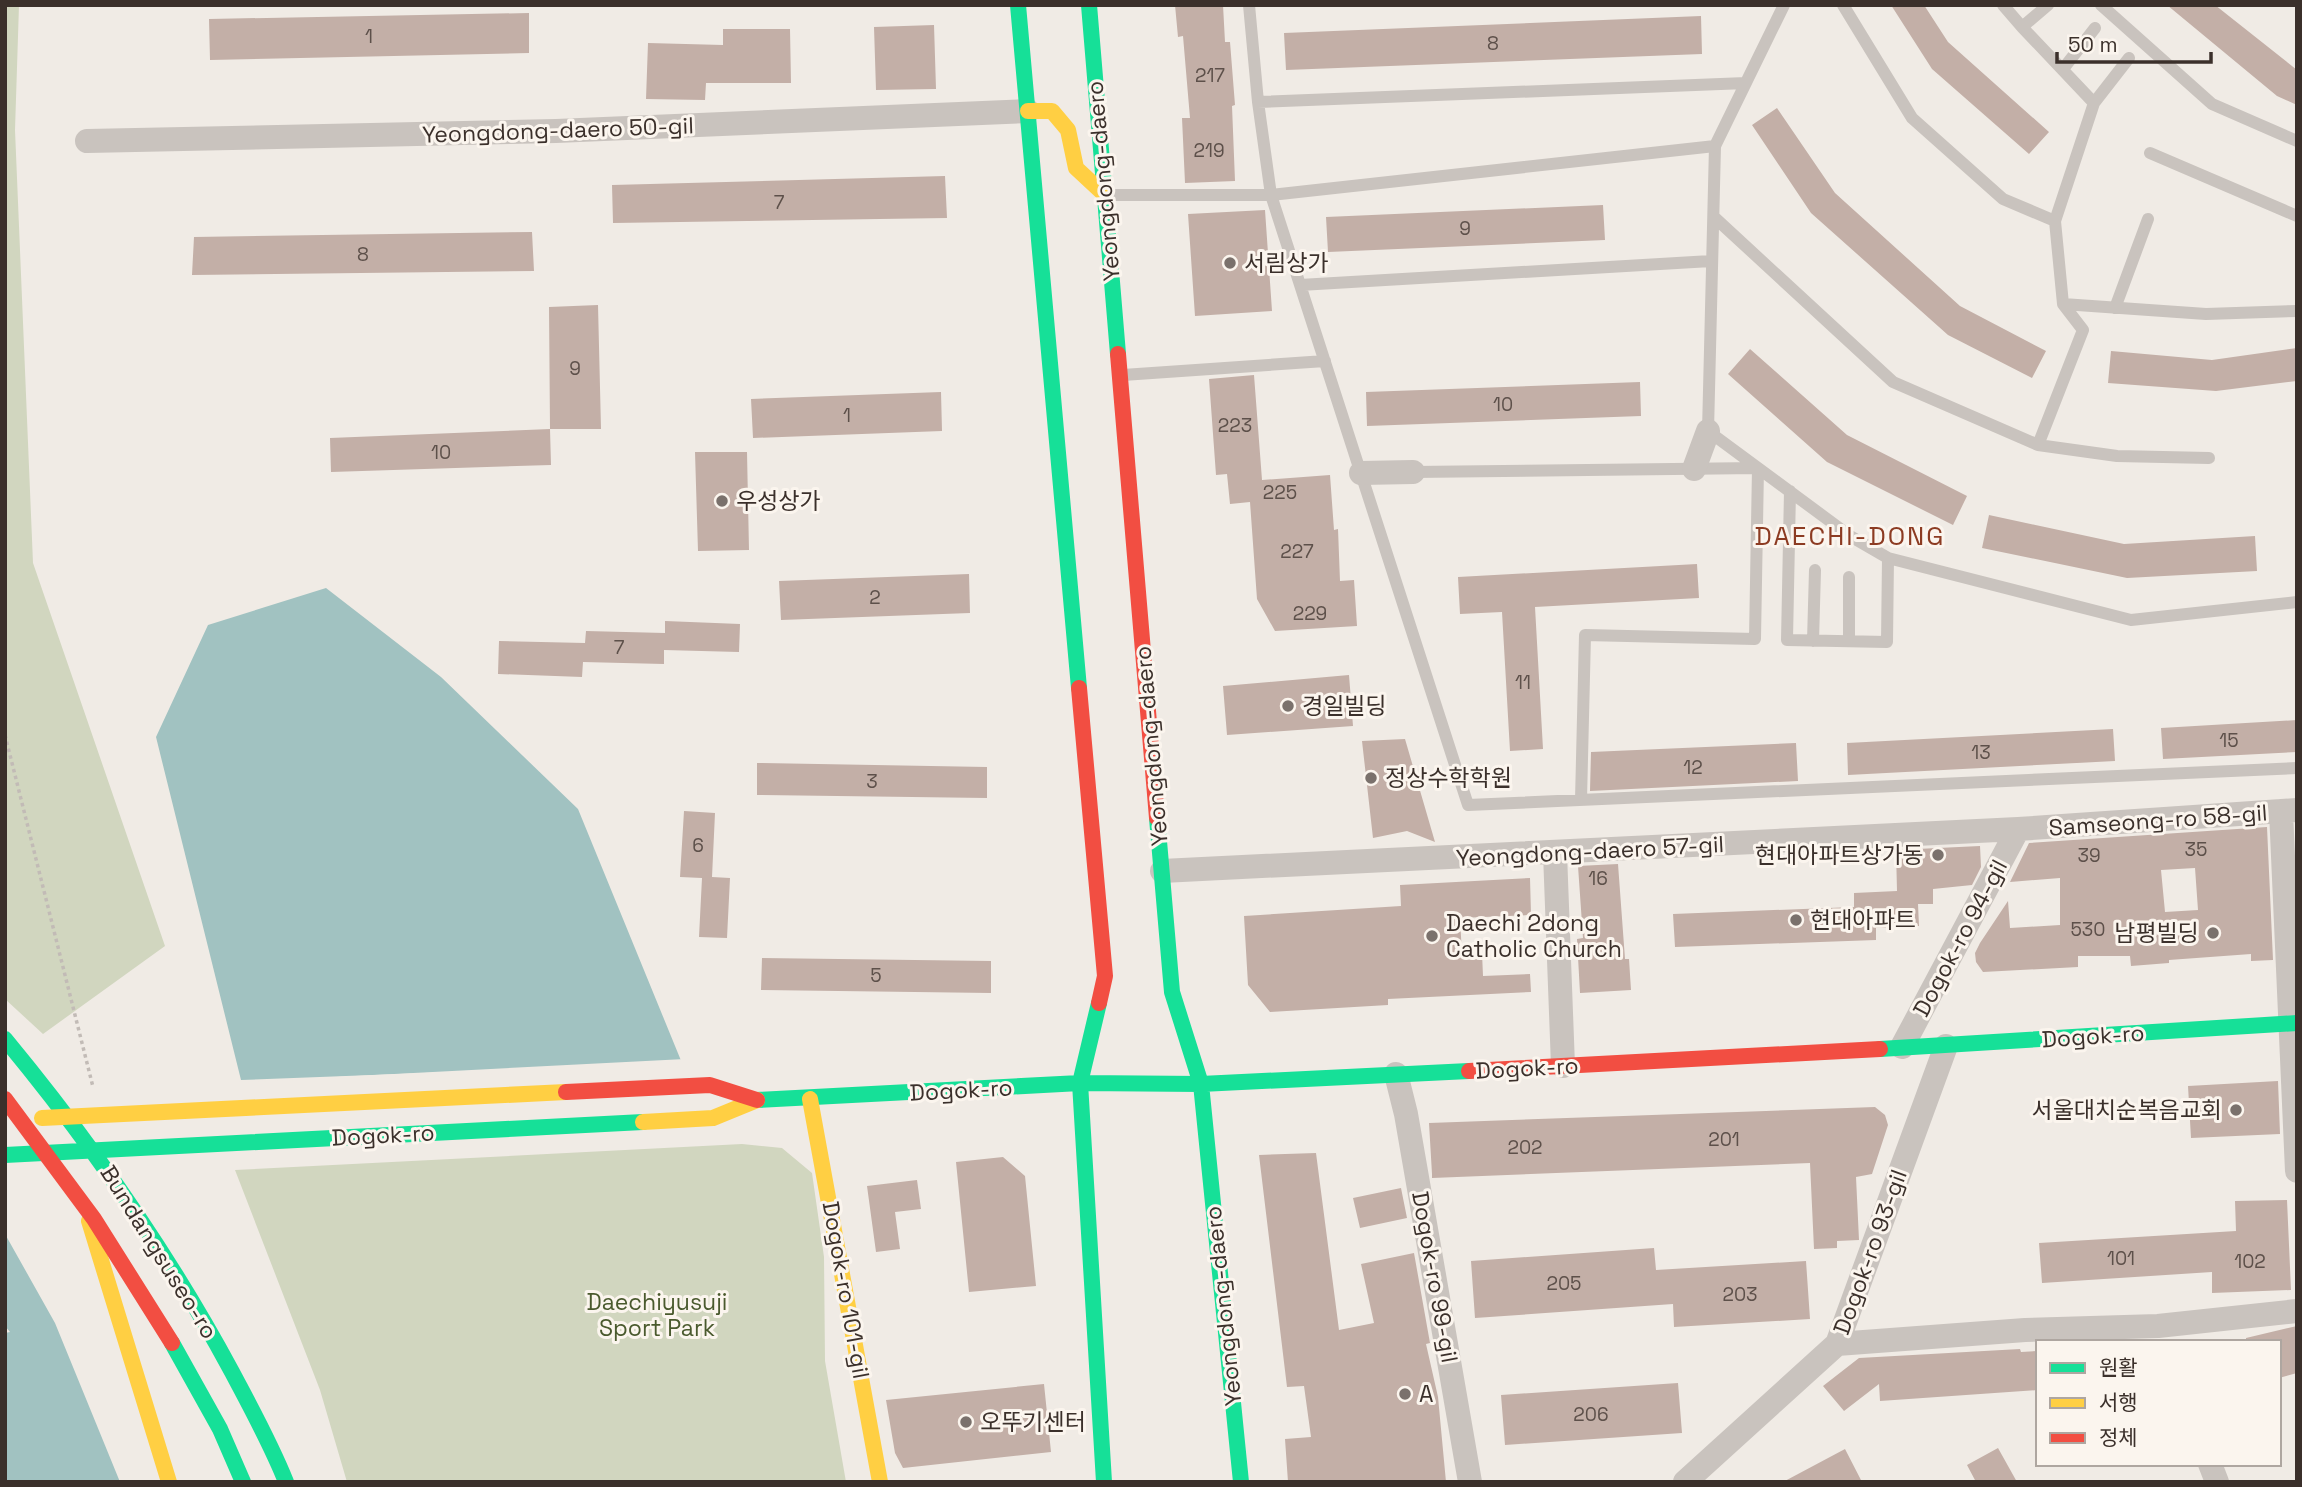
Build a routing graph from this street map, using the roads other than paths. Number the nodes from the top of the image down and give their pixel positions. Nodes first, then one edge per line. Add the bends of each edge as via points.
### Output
1 (1018, 5) edge
2 (1089, 5) edge
3 (1249, 5) edge
4 (1784, 5) edge
5 (1843, 5) edge
6 (2003, 5) edge
7 (2048, 5) edge
8 (2101, 5) edge
9 (2022, 27) junction
10 (2095, 28) dead end
11 (2129, 58) dead end
12 (2063, 69) junction
13 (1746, 83) junction
14 (1258, 102) junction
15 (2094, 103) junction
16 (1028, 111) junction
17 (87, 141) dead end
18 (2297, 141) edge
19 (1716, 146) junction
20 (2150, 153) dead end
21 (1105, 195) junction
22 (1271, 195) junction
23 (2297, 216) edge
24 (1714, 217) junction
25 (2148, 219) dead end
26 (2055, 221) junction
27 (1711, 261) junction
28 (1300, 285) junction
29 (2063, 304) junction
30 (2115, 308) junction
31 (2297, 311) edge
32 (1325, 361) junction
33 (1119, 375) junction
34 (1708, 431) junction
35 (2038, 445) junction
36 (2209, 457) dead end
37 (1758, 467) junction
38 (1694, 469) junction
39 (1412, 472) joint
40 (1361, 473) junction
41 (1790, 491) junction
42 (1888, 558) junction
43 (1815, 570) dead end
44 (1849, 577) dead end
45 (2297, 602) edge
46 (1813, 640) junction
47 (1849, 641) junction
48 (2297, 768) edge
49 (1581, 800) junction
50 (2289, 811) edge
51 (2018, 829) junction
52 (1555, 853) junction
53 (1162, 871) junction
54 (2294, 1023) edge
55 (5, 1039) edge
56 (1945, 1046) junction
57 (1902, 1047) junction
58 (1563, 1066) junction
59 (1396, 1074) junction
60 (1080, 1083) junction
61 (1202, 1084) junction
62 (5, 1099) edge
63 (810, 1099) junction
64 (757, 1100) junction
65 (5, 1120) edge
66 (5, 1155) edge
67 (2297, 1171) edge
68 (85, 1209) junction
69 (2297, 1311) edge
70 (2161, 1334) edge
71 (1837, 1344) junction
72 (169, 1482) edge
73 (243, 1482) edge
74 (286, 1482) edge
75 (880, 1482) edge
76 (1104, 1482) edge
77 (1241, 1482) edge
78 (1470, 1482) edge
79 (1685, 1482) edge

1 - 16 main road
2 - 21 main road, Yeongdong-daero
3 - 14 lane
4 - 13 lane
5 - 26 lane via 1912,118 2003,199
6 - 9 lane
7 - 9 lane
8 - 18 lane via 2212,104
9 - 12 lane
10 - 12 lane
11 - 15 lane
12 - 15 lane
13 - 14 lane
13 - 19 lane
14 - 22 lane
15 - 26 lane
16 - 17 street, Yeongdong-daero 50-gil via 556,131
16 - 21 main road via 1052,111 1068,130 1076,168
16 - 60 main road via 1105,976
19 - 22 lane
19 - 24 lane
20 - 23 lane
21 - 22 lane
21 - 33 main road, Yeongdong-daero
22 - 28 lane
24 - 27 lane
24 - 35 lane via 1893,382
25 - 30 lane
26 - 29 lane
27 - 28 lane
27 - 34 lane
28 - 32 lane
29 - 30 lane
29 - 35 lane via 2083,330
30 - 31 lane via 2206,314
32 - 33 lane
32 - 40 lane
33 - 53 main road, Yeongdong-daero
34 - 37 lane
34 - 38 street
35 - 36 lane via 2117,456
37 - 38 lane
37 - 41 lane
37 - 49 lane via 1755,639 1585,635
38 - 39 lane
39 - 40 street
40 - 49 lane via 1468,805
41 - 42 lane
41 - 46 lane via 1787,640
42 - 45 lane via 2131,620
42 - 47 lane via 1886,642
43 - 46 lane
44 - 47 lane
46 - 47 lane
48 - 49 lane
50 - 51 street, Samseong-ro 58-gil
50 - 54 street
51 - 52 street, Yeongdong-daero 57-gil
51 - 57 street, Dogok-ro 94-gil
52 - 53 street, Yeongdong-daero 57-gil
52 - 58 street
53 - 61 main road, Yeongdong-daero via 1172,992
54 - 56 main road, Dogok-ro
54 - 67 street
55 - 74 main road, Bundangsuseo-ro, bridge via 82,1134 172,1266
56 - 57 main road, Dogok-ro
56 - 71 street, Dogok-ro 93-gil
57 - 58 main road, Dogok-ro
58 - 59 main road, Dogok-ro
59 - 61 main road, Dogok-ro
59 - 78 street, Dogok-ro 99-gil
60 - 61 main road, Dogok-ro
60 - 63 main road, Dogok-ro
60 - 76 main road
61 - 77 main road, Yeongdong-daero
62 - 68 main road, Bundangsuseo-ro, bridge
63 - 64 main road, Dogok-ro
63 - 75 main road, Dogok-ro 101-gil
64 - 65 main road, Dogok-ro, bridge via 710,1085
64 - 66 main road, Dogok-ro, bridge via 713,1118
68 - 72 main road
68 - 73 main road, Bundangsuseo-ro, bridge via 126,1266 208,1405
69 - 70 street
70 - 71 street via 2025,1330
71 - 79 street, Dogok-ro 93-gil

